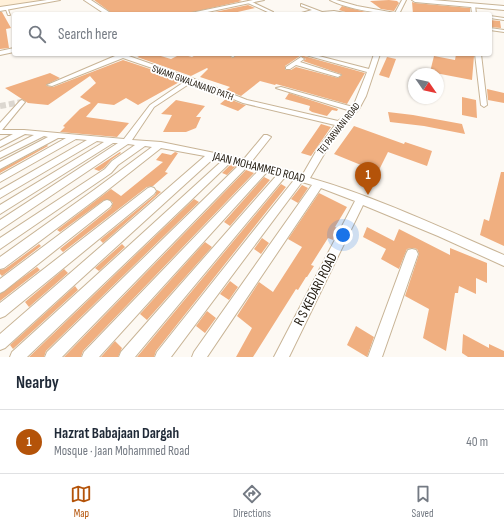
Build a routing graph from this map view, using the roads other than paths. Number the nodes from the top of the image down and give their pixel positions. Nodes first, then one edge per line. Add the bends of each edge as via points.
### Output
1 (57, 0) edge
2 (87, 0) edge
3 (261, 0) edge
4 (332, 0) edge
5 (404, 0) edge
6 (415, 0) edge
7 (249, 2) junction
8 (302, 5) dead end
9 (473, 5) junction
10 (357, 7) junction
11 (3, 8) edge
12 (504, 8) edge
13 (315, 11) joint
14 (106, 12) edge
15 (199, 12) edge
16 (270, 12) dead end
17 (310, 12) edge
18 (351, 12) edge
19 (383, 12) edge
20 (398, 12) edge
21 (474, 12) edge
22 (9, 14) dead end
23 (492, 17) edge
24 (504, 19) edge
25 (492, 29) edge
26 (504, 31) edge
27 (12, 50) edge
28 (0, 53) edge
29 (304, 56) edge
30 (313, 56) edge
31 (376, 56) edge
32 (478, 56) edge
33 (296, 63) junction
34 (347, 65) junction
35 (288, 68) dead end
36 (370, 71) junction
37 (338, 75) junction
38 (192, 80) junction
39 (332, 81) dead end
40 (50, 85) dead end
41 (279, 88) dead end
42 (21, 103) dead end
43 (484, 105) dead end
44 (355, 110) junction
45 (340, 124) junction
46 (1, 132) edge
47 (24, 132) junction
48 (43, 134) junction
49 (56, 136) junction
50 (74, 137) junction
51 (267, 137) dead end
52 (95, 139) junction
53 (110, 141) junction
54 (126, 142) junction
55 (0, 144) edge
56 (142, 144) junction
57 (158, 145) junction
58 (212, 155) junction
59 (0, 156) edge
60 (230, 158) junction
61 (246, 162) junction
62 (0, 166) edge
63 (266, 168) junction
64 (284, 173) junction
65 (0, 178) edge
66 (303, 178) junction
67 (319, 183) junction
68 (151, 191) dead end
69 (0, 194) edge
70 (361, 200) junction
71 (107, 204) dead end
72 (0, 210) edge
73 (0, 226) edge
74 (0, 244) edge
75 (412, 254) dead end
76 (504, 261) edge
77 (0, 264) edge
78 (0, 287) edge
79 (0, 311) edge
80 (0, 343) edge
81 (17, 357) edge
82 (52, 357) edge
83 (89, 357) edge
84 (126, 357) edge
85 (162, 357) edge
86 (199, 357) edge
87 (281, 357) edge
88 (375, 357) edge

1 - 11 street
2 - 14 street
3 - 7 street
4 - 10 street
5 - 20 street
6 - 9 street
7 - 15 street
7 - 16 street
8 - 13 street
9 - 12 street
9 - 21 street
10 - 18 street
10 - 19 street
11 - 22 street
13 - 17 street
23 - 24 street
25 - 26 street
27 - 28 street
29 - 33 street
30 - 34 street
31 - 36 street, TEJ PARWANI ROAD
32 - 43 street
33 - 35 street
33 - 37 street
34 - 36 street
34 - 37 street
36 - 44 street, TEJ PARWANI ROAD
37 - 39 street
38 - 40 street, SWAMI GWALANAND PATH via 121,56
38 - 45 street, SWAMI GWALANAND PATH via 245,102
38 - 54 street via 158,100
41 - 44 street
42 - 46 street
44 - 45 street, TEJ PARWANI ROAD
45 - 66 street, TEJ PARWANI ROAD
46 - 47 street, JAAN MOHAMMED ROAD
47 - 48 street, JAAN MOHAMMED ROAD
47 - 55 street
48 - 49 street, JAAN MOHAMMED ROAD
48 - 59 street
49 - 50 street, JAAN MOHAMMED ROAD
49 - 62 street
50 - 52 street, JAAN MOHAMMED ROAD
50 - 65 street
51 - 61 street
52 - 53 street, JAAN MOHAMMED ROAD
52 - 69 street
53 - 54 street, JAAN MOHAMMED ROAD
53 - 72 street
54 - 56 street, JAAN MOHAMMED ROAD
54 - 73 street
56 - 57 street, JAAN MOHAMMED ROAD
56 - 74 street
57 - 58 street, JAAN MOHAMMED ROAD
57 - 77 street via 97,194
58 - 60 street, JAAN MOHAMMED ROAD
58 - 80 street
60 - 61 street, JAAN MOHAMMED ROAD
60 - 81 street
61 - 63 street, JAAN MOHAMMED ROAD
61 - 82 street
63 - 64 street, JAAN MOHAMMED ROAD
63 - 83 street
64 - 66 street, JAAN MOHAMMED ROAD
64 - 84 street
66 - 67 street, JAAN MOHAMMED ROAD
66 - 85 street, TEJ PARWANI ROAD
67 - 70 street, JAAN MOHAMMED ROAD
67 - 86 street
68 - 79 street
70 - 76 street, JAAN MOHAMMED ROAD
70 - 87 street, R S KEDARI ROAD
71 - 78 street
75 - 88 street

